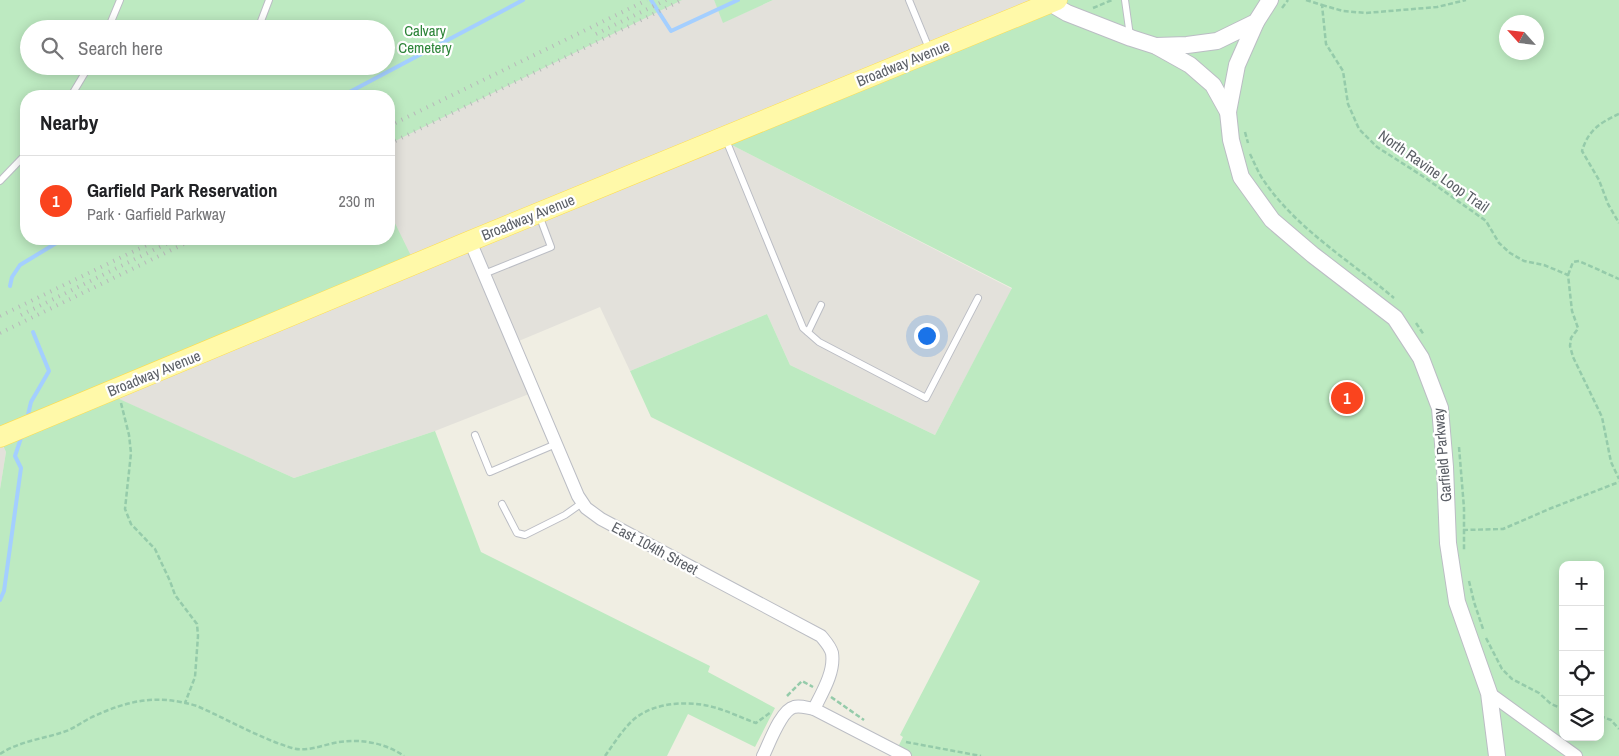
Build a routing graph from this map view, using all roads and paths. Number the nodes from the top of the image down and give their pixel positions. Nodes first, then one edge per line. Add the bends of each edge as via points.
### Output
1 (120, 0) edge
2 (268, 0) edge
3 (909, 0) edge
4 (1112, 0) edge
5 (1125, 0) edge
6 (1288, 0) edge
7 (1306, 0) edge
8 (1466, 0) edge
9 (1053, 1) edge
10 (1322, 5) junction
11 (1274, 7) edge
12 (1089, 9) dead end
13 (112, 20) edge
14 (261, 20) edge
15 (1256, 22) junction
16 (1130, 38) junction
17 (1156, 46) junction
18 (930, 52) junction
19 (84, 75) edge
20 (75, 90) edge
21 (1228, 112) junction
22 (1619, 114) edge
23 (1244, 128) dead end
24 (724, 136) junction
25 (1248, 144) dead end
26 (1250, 152) dead end
27 (20, 160) edge
28 (0, 181) edge
29 (538, 213) junction
30 (1619, 223) edge
31 (470, 241) junction
32 (484, 274) junction
33 (1568, 275) junction
34 (1619, 279) edge
35 (978, 298) dead end
36 (1400, 303) dead end
37 (821, 305) dead end
38 (1416, 322) dead end
39 (808, 332) junction
40 (1425, 337) dead end
41 (116, 389) junction
42 (475, 435) dead end
43 (0, 437) edge
44 (1458, 439) dead end
45 (556, 444) junction
46 (1619, 481) edge
47 (582, 503) junction
48 (502, 504) dead end
49 (1463, 530) junction
50 (1465, 553) dead end
51 (1468, 577) dead end
52 (813, 688) dead end
53 (1490, 693) junction
54 (786, 697) dead end
55 (831, 697) dead end
56 (185, 703) junction
57 (1559, 707) edge
58 (774, 709) dead end
59 (814, 709) junction
60 (1604, 717) edge
61 (868, 722) dead end
62 (1619, 729) edge
63 (903, 742) dead end
64 (0, 754) edge
65 (404, 756) edge
66 (605, 756) edge
67 (763, 756) edge
68 (906, 756) edge
69 (982, 756) edge
70 (1497, 756) edge
71 (1576, 756) edge

1 - 13 lane
2 - 14 lane
3 - 18 lane
4 - 12 path
5 - 16 lane
6 - 11 path
7 - 10 path
8 - 10 path via 1437,7 1366,14
9 - 16 street, Garfield Parkway via 1067,13
9 - 18 main road, Broadway Avenue
10 - 33 path, North Ravine Loop Trail via 1326,44 1343,71 1348,104 1359,129 1377,147 1486,222 1499,243 1510,253
11 - 15 street, Garfield Parkway
15 - 17 street, Garfield Parkway via 1216,41
15 - 21 street, Garfield Parkway via 1237,65
16 - 17 street, Garfield Parkway
17 - 21 street, Garfield Parkway via 1190,65 1213,85
18 - 24 main road, Broadway Avenue
19 - 20 lane
21 - 53 street, Garfield Parkway via 1231,140 1241,177 1272,220 1395,318 1422,358 1440,408 1448,543 1457,602
22 - 30 path via 1586,137 1582,152
23 - 25 path
24 - 29 main road, Broadway Avenue
24 - 39 lane
26 - 36 path via 1260,176 1311,233
27 - 28 lane
29 - 31 main road, Broadway Avenue
29 - 32 lane via 551,247
31 - 32 street, East 104th Street
31 - 41 main road, Broadway Avenue
32 - 45 street, East 104th Street
33 - 34 path via 1573,262 1579,261
33 - 46 path via 1572,311 1578,328 1570,338 1570,346 1602,418 1611,462
35 - 39 lane via 926,398 819,342
37 - 39 lane
38 - 40 path
41 - 43 main road, Broadway Avenue
41 - 56 path via 124,411 131,453 124,509 131,524 155,549 175,595 196,624 195,677
42 - 45 lane via 490,472
44 - 49 path
45 - 47 street, East 104th Street
46 - 49 path via 1503,529
47 - 48 lane via 524,535 517,532
47 - 59 street, East 104th Street via 601,519 821,636 832,653 832,666
49 - 50 path
51 - 57 path via 1486,640 1502,669 1512,679 1539,692
52 - 54 path via 802,681
53 - 70 street, Garfield Parkway
53 - 71 street
55 - 61 path
56 - 64 path via 142,700 120,705 68,730 23,742
56 - 65 path via 294,749 359,740
58 - 66 path via 756,723 705,705 661,706 632,721
59 - 67 street via 792,707 783,715
59 - 68 street
60 - 62 path
63 - 69 path

